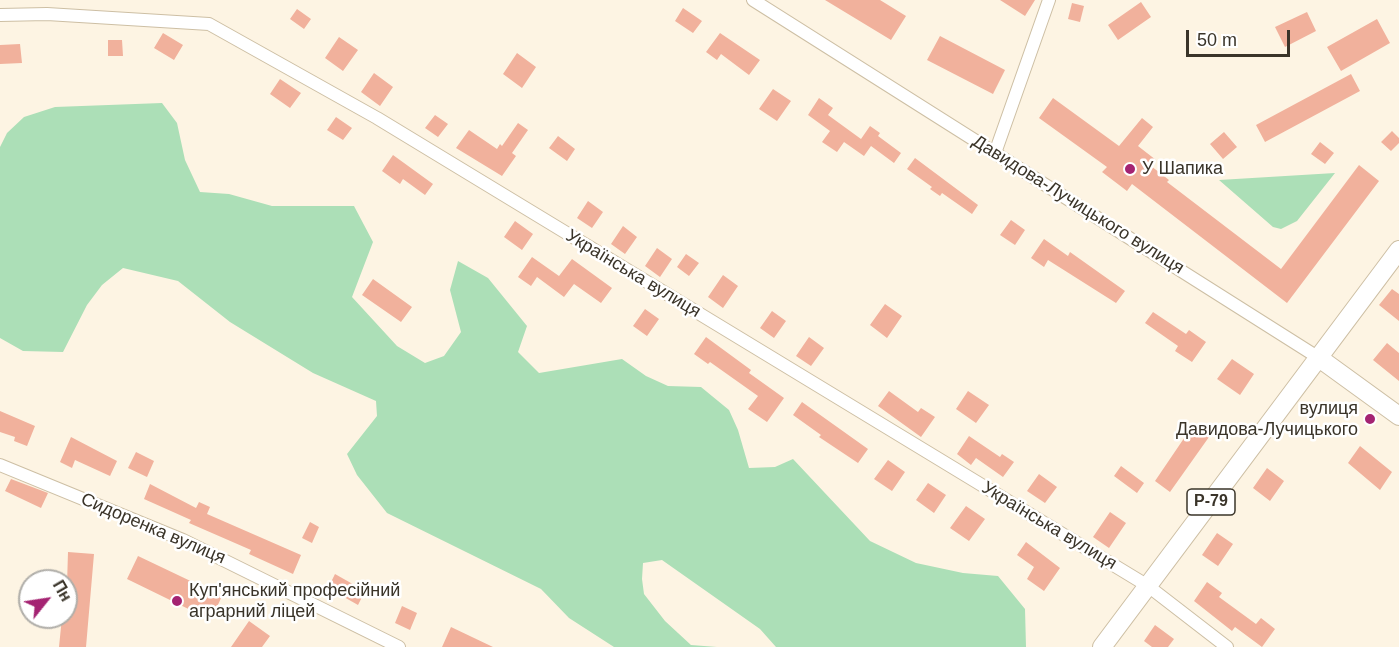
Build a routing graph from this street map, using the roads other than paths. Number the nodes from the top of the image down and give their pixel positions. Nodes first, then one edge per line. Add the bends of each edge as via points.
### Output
1 (753, 0) edge
2 (1049, 0) edge
3 (0, 15) edge
4 (995, 153) junction
5 (1399, 249) edge
6 (1319, 358) junction
7 (1399, 416) edge
8 (0, 465) edge
9 (1148, 586) junction
10 (399, 647) edge
11 (1102, 647) edge
12 (1227, 647) edge

1 - 4 street, Давидова-Лучицького вулиця
2 - 4 street
3 - 9 street, Українська вулиця via 47,14 209,24 377,118
4 - 6 street, Давидова-Лучицького вулиця
5 - 6 main road, Р-79
6 - 7 main road, Давидова-Лучицького вулиця
6 - 9 main road, Р-79
8 - 10 street, Сидоренка вулиця via 183,540
9 - 11 main road, Р-79
9 - 12 street, Українська вулиця

